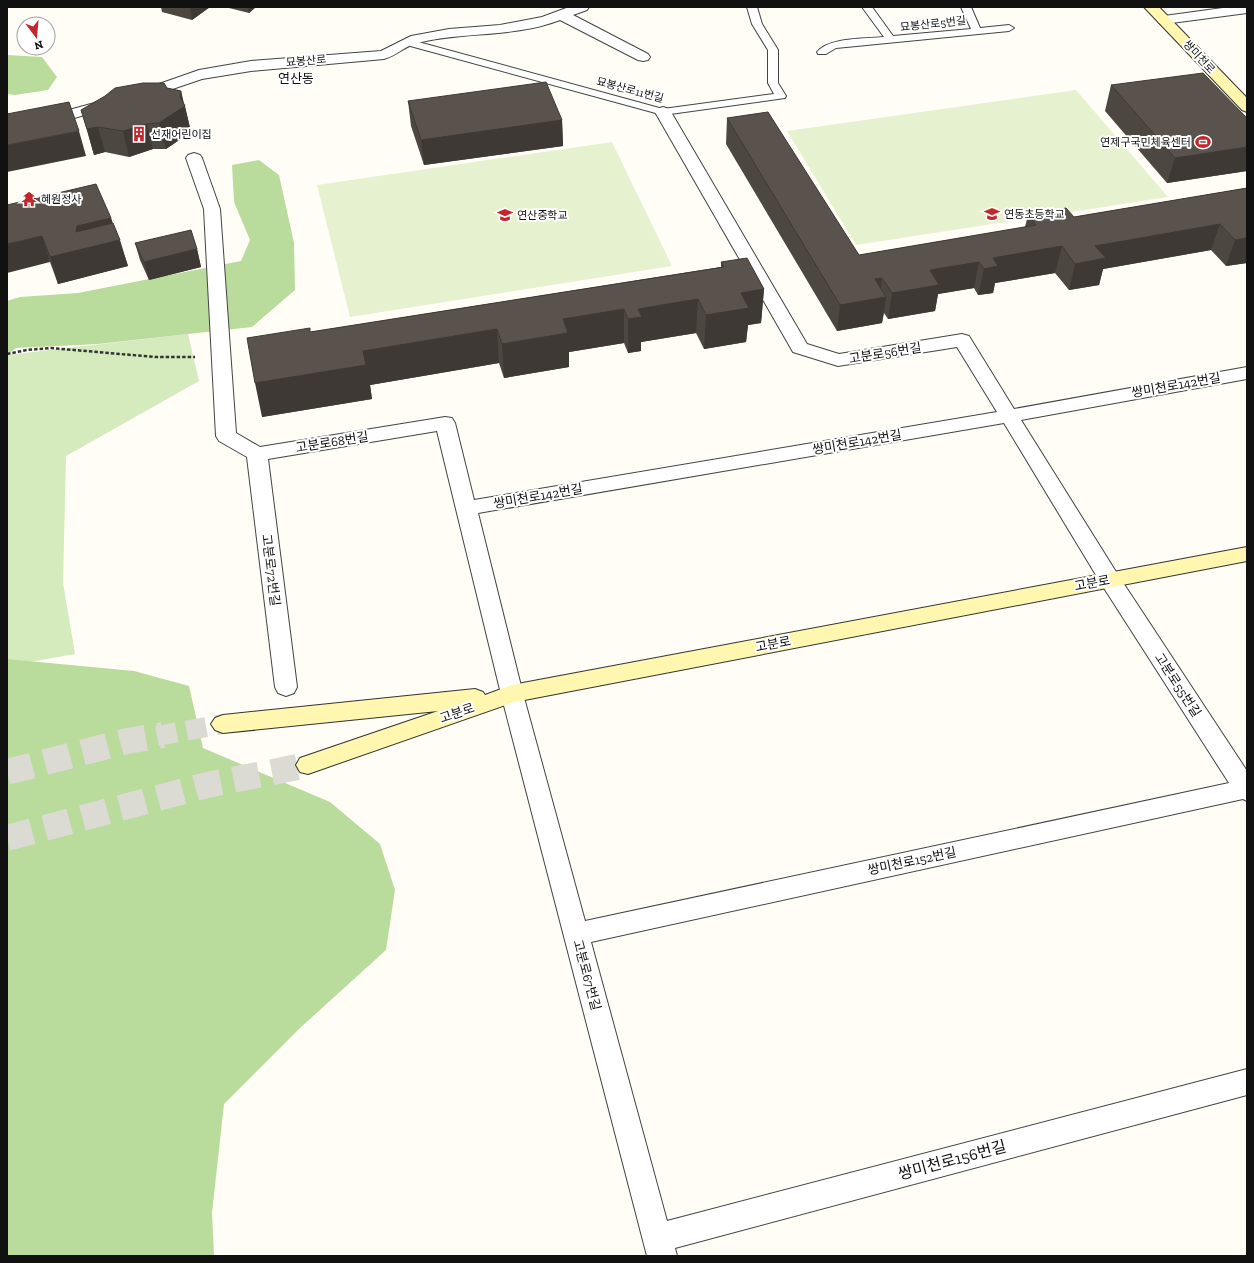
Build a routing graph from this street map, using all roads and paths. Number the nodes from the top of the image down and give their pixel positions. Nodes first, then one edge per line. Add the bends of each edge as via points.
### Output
1 (582, 7) edge
2 (752, 7) edge
3 (867, 7) edge
4 (966, 7) edge
5 (1151, 7) edge
6 (1247, 9) edge
7 (561, 15) junction
8 (1164, 20) junction
9 (1009, 28) dead end
10 (977, 31) junction
11 (891, 40) junction
12 (407, 42) junction
13 (822, 52) dead end
14 (643, 57) dead end
15 (1247, 107) edge
16 (663, 112) junction
17 (7, 132) edge
18 (194, 158) dead end
19 (7, 354) edge
20 (221, 355) junction
21 (1247, 373) edge
22 (1009, 416) junction
23 (257, 454) junction
24 (467, 508) junction
25 (1247, 554) edge
26 (1110, 580) junction
27 (286, 687) dead end
28 (512, 694) junction
29 (223, 724) tunnel mouth
30 (308, 765) tunnel mouth
31 (1247, 789) edge
32 (576, 934) junction
33 (1247, 1082) edge
34 (659, 1247) edge

1 - 7 street, 묘봉산로
2 - 16 lane, 묘봉산로11번길 via 757,24 773,50 773,83 781,96
3 - 11 lane
4 - 10 lane, 묘봉산로5번길
5 - 8 main road, 쌍미천로
6 - 8 street
7 - 12 street, 묘봉산로 via 545,21 500,29 449,33
7 - 14 street
8 - 15 main road, 쌍미천로
9 - 10 lane, 묘봉산로5번길
10 - 11 lane, 묘봉산로5번길
11 - 13 lane, 묘봉산로5번길 via 834,44
12 - 16 lane, 묘봉산로11번길
12 - 17 street, 묘봉산로 via 384,54 251,66 199,75 147,93
16 - 22 street, 고분로56번길 via 800,348 838,360 962,340
18 - 20 street via 212,209
19 - 20 path via 51,348 182,358
20 - 23 street via 226,436
21 - 22 street, 쌍미천로142번길
22 - 24 street, 쌍미천로142번길
22 - 26 street, 고분로56번길
23 - 24 street, 고분로68번길 via 445,423
23 - 27 street, 고분로72번길
24 - 28 street, 고분로68번길
25 - 26 main road, 고분로
26 - 28 main road, 고분로
26 - 31 street, 고분로55번길
28 - 29 main road
28 - 30 main road, 고분로
28 - 32 street, 고분로67번길
31 - 32 street, 쌍미천로152번길
32 - 34 street, 고분로67번길
33 - 34 street, 쌍미천로156번길

